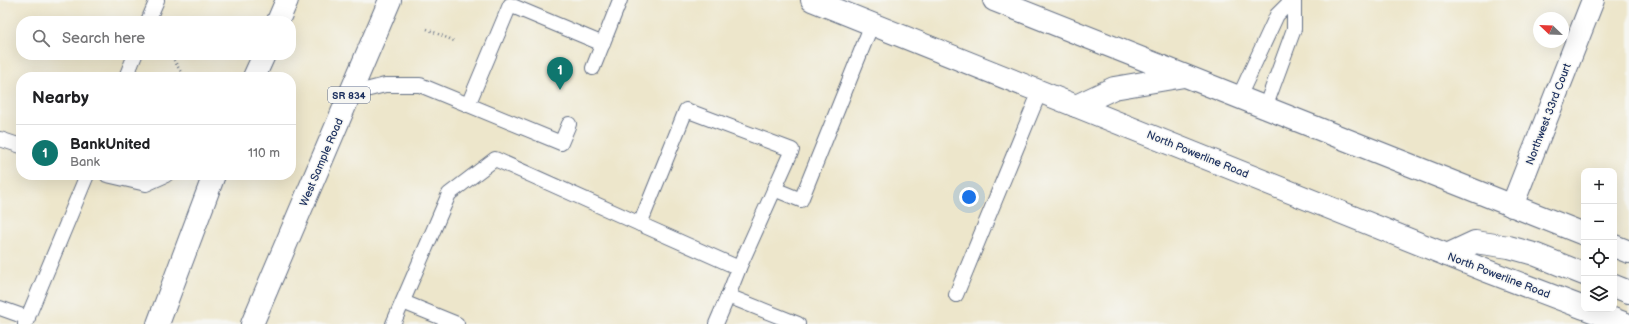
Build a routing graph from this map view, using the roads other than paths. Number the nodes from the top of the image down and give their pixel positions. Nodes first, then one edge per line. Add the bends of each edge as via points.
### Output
1 (287, 0) edge
2 (390, 0) edge
3 (620, 0) edge
4 (812, 0) edge
5 (994, 0) edge
6 (1293, 0) edge
7 (1593, 0) edge
8 (151, 2) edge
9 (149, 16) edge
10 (280, 16) edge
11 (872, 24) junction
12 (603, 44) junction
13 (133, 60) edge
14 (262, 60) edge
15 (593, 68) dead end
16 (128, 72) edge
17 (256, 72) edge
18 (1184, 76) junction
19 (1040, 91) junction
20 (350, 94) junction
21 (1239, 97) junction
22 (468, 105) junction
23 (1076, 106) junction
24 (1266, 108) junction
25 (569, 124) dead end
26 (0, 139) edge
27 (16, 144) edge
28 (85, 180) edge
29 (129, 180) edge
30 (155, 180) edge
31 (212, 180) edge
32 (774, 189) junction
33 (1512, 206) junction
34 (640, 224) junction
35 (1581, 233) edge
36 (1617, 247) edge
37 (1629, 252) edge
38 (1448, 255) junction
39 (739, 268) junction
40 (1581, 273) edge
41 (1617, 287) edge
42 (1629, 292) edge
43 (956, 295) dead end
44 (728, 296) junction
45 (403, 302) junction
46 (1581, 307) edge
47 (0, 308) edge
48 (1595, 312) edge
49 (27, 321) edge
50 (158, 324) edge
51 (252, 324) edge
52 (393, 324) edge
53 (457, 324) edge
54 (716, 324) edge
55 (798, 324) edge
56 (1626, 324) edge

1 - 10 main road
2 - 20 main road, West Sample Road / SR 834
3 - 12 lane
4 - 11 main road, North Powerline Road
5 - 18 main road
6 - 21 lane via 1277,16
6 - 24 lane via 1294,29
7 - 33 main road, Northwest 33rd Court
8 - 9 lane
11 - 19 main road, North Powerline Road
11 - 32 lane via 801,200
12 - 15 lane
12 - 22 lane via 510,5
13 - 16 lane
14 - 17 main road
18 - 21 main road
18 - 23 main road via 1114,88
19 - 23 main road, North Powerline Road
19 - 43 lane
20 - 22 lane via 385,85 420,85
20 - 51 main road, West Sample Road / SR 834
21 - 24 main road
22 - 25 lane via 561,143
23 - 38 main road, North Powerline Road
24 - 33 main road
26 - 27 lane
28 - 49 lane
29 - 30 lane via 146,184
31 - 50 main road
32 - 34 lane via 792,150 686,110
32 - 39 lane
33 - 35 main road
34 - 39 lane
34 - 45 lane via 495,159 448,194
36 - 37 main road
38 - 40 main road via 1475,242 1534,254
38 - 46 main road, North Powerline Road
39 - 44 lane
41 - 42 main road
44 - 54 lane
44 - 55 lane
45 - 52 lane
45 - 53 lane
47 - 49 lane
48 - 56 main road

